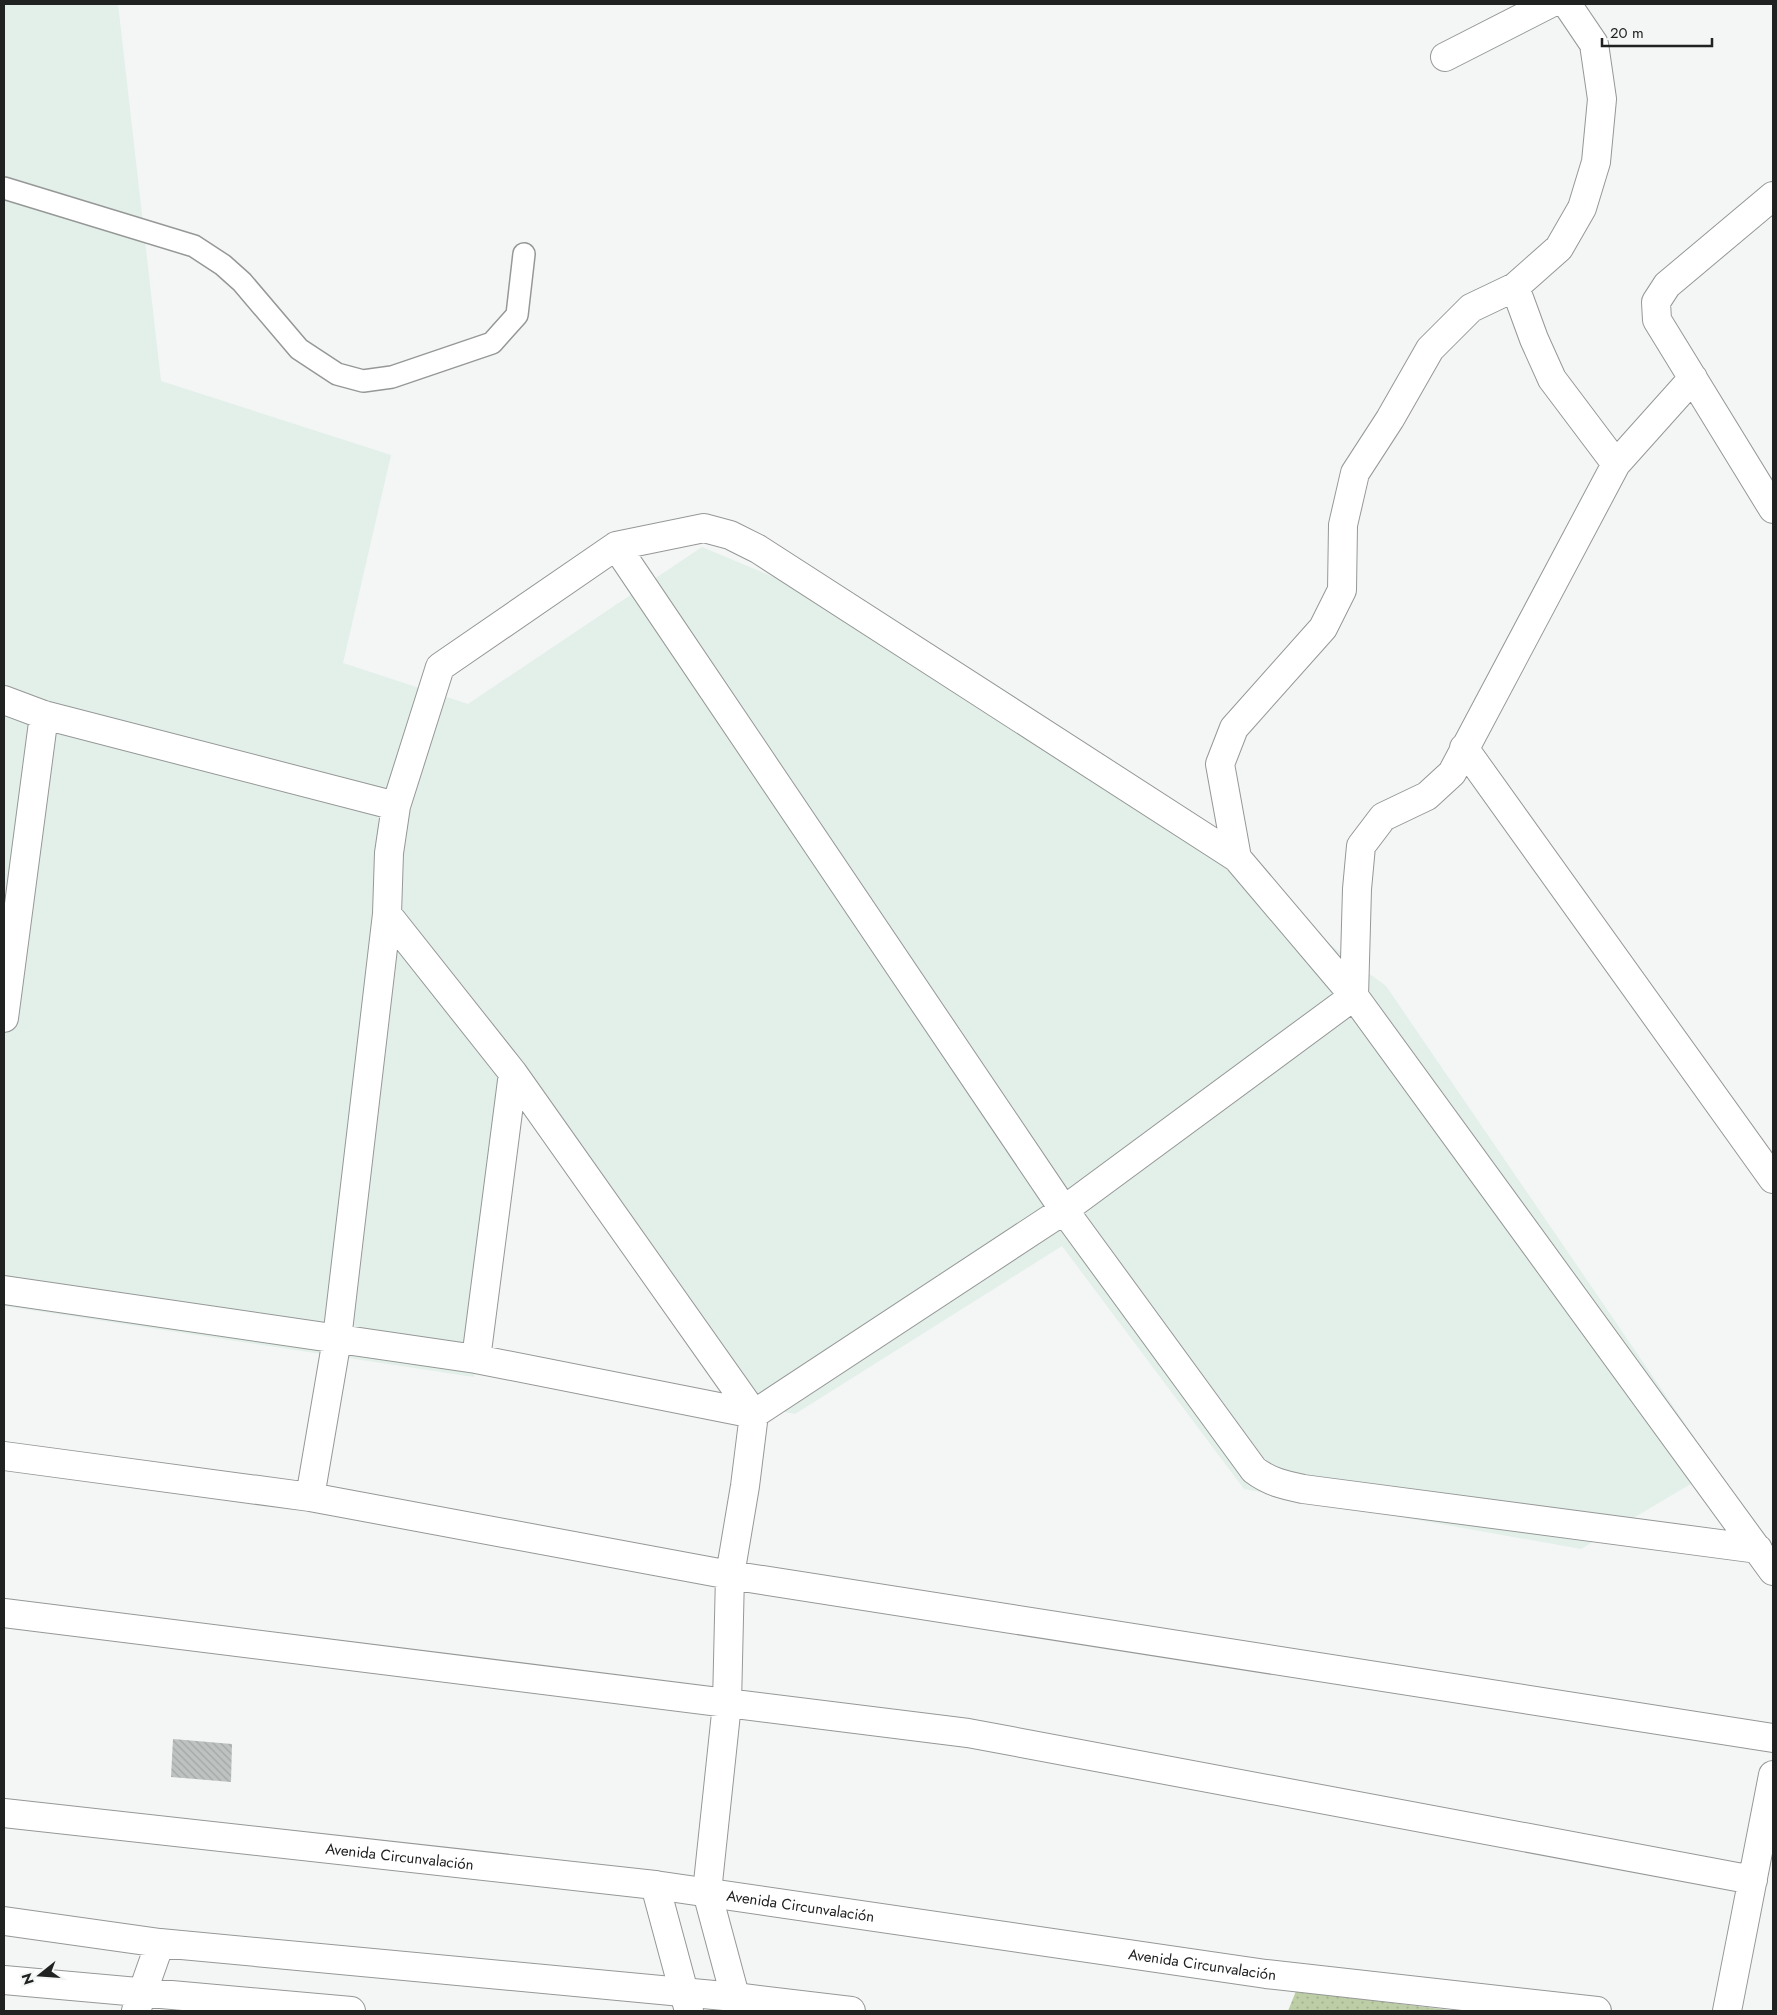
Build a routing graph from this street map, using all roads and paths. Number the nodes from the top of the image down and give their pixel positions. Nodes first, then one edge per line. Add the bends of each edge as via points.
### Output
1 (1549, 4) edge
2 (1567, 4) edge
3 (1445, 57) dead end
4 (4, 188) edge
5 (1773, 196) edge
6 (524, 254) dead end
7 (1515, 287) junction
8 (1693, 378) junction
9 (1616, 464) junction
10 (1773, 509) edge
11 (616, 546) junction
12 (4, 700) edge
13 (44, 715) junction
14 (1464, 748) junction
15 (396, 806) junction
16 (1237, 858) junction
17 (387, 914) junction
18 (1354, 996) junction
19 (4, 1018) edge
20 (513, 1073) junction
21 (1773, 1179) edge
22 (1064, 1210) junction
23 (4, 1290) edge
24 (337, 1338) junction
25 (476, 1359) junction
26 (754, 1414) junction
27 (4, 1456) edge
28 (310, 1497) junction
29 (1766, 1560) edge
30 (730, 1574) junction
31 (4, 1613) edge
32 (727, 1704) junction
33 (1773, 1738) edge
34 (1773, 1775) edge
35 (4, 1813) edge
36 (1753, 1880) junction
37 (655, 1885) junction
38 (707, 1892) junction
39 (4, 1921) edge
40 (160, 1943) junction
41 (4, 1980) edge
42 (686, 2002) edge
43 (737, 2004) edge
44 (143, 2005) edge
45 (351, 2011) edge
46 (851, 2011) edge
47 (1597, 2011) edge
48 (1727, 2011) edge

1 - 3 main road
2 - 7 main road via 1594,44 1602,99 1596,162 1582,208 1559,248
4 - 6 lane via 194,246 242,282 299,349 337,374 363,382 392,377 492,343 517,315
5 - 8 main road via 1667,285 1656,302 1657,320
7 - 9 main road via 1552,379
7 - 16 main road via 1471,308 1430,349 1355,473 1344,524 1342,590 1323,628 1234,728 1220,764
8 - 9 main road
8 - 10 main road
9 - 14 main road
11 - 15 main road via 440,667
11 - 16 main road via 704,528 730,535 758,549
11 - 22 main road
12 - 13 main road
13 - 15 main road
13 - 19 main road
14 - 18 main road via 1452,773 1427,796 1383,817 1361,846
14 - 21 main road
15 - 17 main road via 389,853
16 - 18 main road
17 - 20 main road
17 - 24 main road
18 - 22 main road
18 - 29 main road
20 - 25 main road
20 - 26 main road
22 - 26 main road
22 - 29 main road via 1254,1470 1268,1480 1303,1489
23 - 24 main road
24 - 25 main road
24 - 28 main road
25 - 26 main road
26 - 30 main road
27 - 28 main road
28 - 30 main road
30 - 32 main road
30 - 33 main road
31 - 32 main road
32 - 36 main road via 968,1733
32 - 38 main road
34 - 36 main road
35 - 37 main road, Avenida Circunvalación
36 - 48 main road
37 - 38 main road, Avenida Circunvalación
37 - 42 main road
38 - 43 main road
38 - 47 main road, Avenida Circunvalación via 1266,1974
39 - 40 main road
40 - 42 main road
40 - 44 main road
41 - 44 main road
42 - 43 main road
43 - 46 main road
44 - 45 main road

